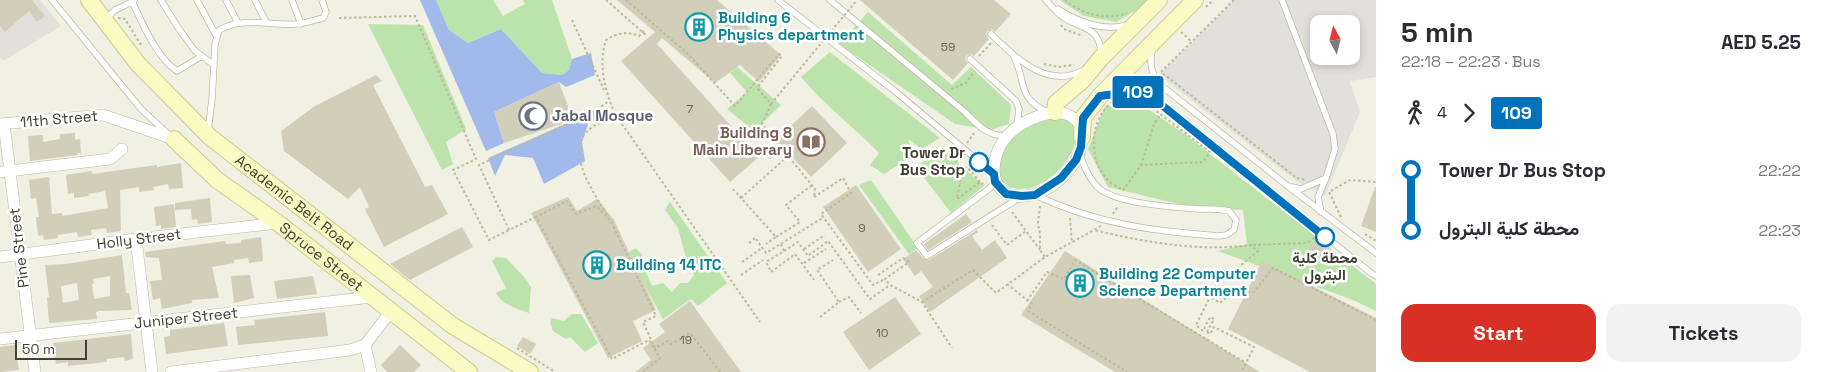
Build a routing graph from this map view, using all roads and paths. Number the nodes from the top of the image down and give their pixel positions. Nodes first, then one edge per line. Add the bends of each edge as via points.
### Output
1 (52, 0) edge
2 (80, 0) edge
3 (88, 0) edge
4 (161, 0) edge
5 (198, 0) edge
6 (226, 0) edge
7 (255, 0) edge
8 (292, 0) edge
9 (322, 0) edge
10 (606, 0) edge
11 (626, 0) edge
12 (778, 0) edge
13 (830, 0) edge
14 (857, 0) edge
15 (1064, 0) edge
16 (1159, 0) edge
17 (1195, 0) edge
18 (1234, 0) edge
19 (1282, 0) edge
20 (133, 1) edge
21 (1047, 1) edge
22 (1140, 12) junction
23 (338, 18) dead end
24 (572, 20) dead end
25 (266, 22) junction
26 (102, 23) junction
27 (238, 23) junction
28 (301, 24) junction
29 (1059, 24) dead end
30 (644, 31) dead end
31 (647, 36) dead end
32 (217, 37) junction
33 (993, 37) joint
34 (1086, 38) dead end
35 (1155, 39) junction
36 (1013, 55) junction
37 (202, 56) junction
38 (1101, 58) junction
39 (973, 61) junction
40 (1042, 64) dead end
41 (214, 65) junction
42 (1075, 65) dead end
43 (948, 90) dead end
44 (1100, 96) junction
45 (610, 101) junction
46 (770, 104) junction
47 (593, 112) junction
48 (1052, 112) junction
49 (1161, 114) junction
50 (2, 124) edge
51 (979, 126) junction
52 (1017, 127) junction
53 (207, 134) junction
54 (1008, 136) junction
55 (174, 140) junction
56 (1081, 142) junction
57 (122, 149) dead end
58 (964, 149) junction
59 (788, 156) junction
60 (476, 158) junction
61 (479, 165) junction
62 (1141, 165) junction
63 (964, 170) dead end
64 (5, 171) edge
65 (994, 178) junction
66 (1326, 178) junction
67 (1376, 182) edge
68 (1311, 183) dead end
69 (812, 185) junction
70 (1289, 187) junction
71 (733, 189) dead end
72 (1323, 190) dead end
73 (1329, 192) junction
74 (1022, 196) junction
75 (741, 198) junction
76 (1038, 199) junction
77 (1009, 209) dead end
78 (1321, 212) junction
79 (1070, 215) dead end
80 (536, 217) junction
81 (824, 217) junction
82 (1343, 220) dead end
83 (611, 221) junction
84 (989, 222) dead end
85 (278, 223) junction
86 (509, 230) junction
87 (1094, 230) dead end
88 (1359, 230) dead end
89 (1026, 231) junction
90 (825, 235) dead end
91 (776, 237) junction
92 (1316, 237) dead end
93 (136, 239) junction
94 (1376, 241) edge
95 (749, 243) dead end
96 (1072, 243) junction
97 (766, 244) dead end
98 (781, 244) junction
99 (762, 248) junction
100 (804, 249) dead end
101 (826, 249) dead end
102 (1040, 250) junction
103 (784, 251) junction
104 (1376, 253) edge
105 (20, 254) junction
106 (0, 257) edge
107 (1045, 257) junction
108 (763, 260) dead end
109 (832, 260) dead end
110 (742, 262) dead end
111 (804, 263) dead end
112 (741, 275) dead end
113 (878, 275) dead end
114 (1376, 276) edge
115 (885, 278) junction
116 (814, 280) dead end
117 (1007, 284) junction
118 (890, 285) junction
119 (1210, 296) junction
120 (372, 297) junction
121 (1027, 301) junction
122 (839, 302) junction
123 (922, 302) junction
124 (391, 311) junction
125 (861, 313) dead end
126 (820, 317) dead end
127 (1376, 320) edge
128 (146, 322) junction
129 (760, 322) dead end
130 (31, 336) junction
131 (0, 339) edge
132 (365, 345) junction
133 (952, 348) dead end
134 (1246, 363) junction
135 (35, 372) edge
136 (152, 372) edge
137 (171, 372) edge
138 (371, 372) edge
139 (469, 372) edge
140 (514, 372) edge
141 (530, 372) edge
142 (645, 372) edge
143 (720, 372) edge
144 (1127, 372) edge
145 (1243, 372) edge

1 - 55 lane via 135,103
2 - 26 street, Academic Belt Road
3 - 26 street, Academic Belt Road
4 - 37 lane via 178,29
5 - 32 lane
6 - 27 lane
7 - 25 lane
8 - 28 lane
9 - 28 lane via 326,12 323,18
10 - 31 path
11 - 46 path via 688,54 735,106 779,54 782,56 758,85
12 - 58 lane
13 - 51 lane
14 - 46 path, bridge
15 - 22 path via 1099,16 1116,17
16 - 22 street
17 - 35 street
18 - 68 path via 1161,72 1297,178
19 - 66 lane via 1333,134 1336,149
20 - 26 lane via 115,10
20 - 37 lane via 141,22 168,65 177,71
21 - 22 lane via 1072,17 1107,27 1130,24
21 - 38 lane via 1061,16 1093,32 1100,43
22 - 38 street
23 - 60 path via 416,16
24 - 45 path
25 - 27 lane
25 - 28 lane
26 - 53 street, Academic Belt Road
26 - 140 street, Academic Belt Road via 152,92 208,145 457,338
27 - 32 lane via 219,30
29 - 34 path via 1064,30
30 - 45 path via 639,36 631,32 615,34 606,40 602,52 605,91
32 - 41 lane
33 - 36 lane
33 - 39 path
35 - 44 street
35 - 70 lane via 1150,62 1157,81
36 - 38 lane via 1032,70 1059,76 1079,72
36 - 48 lane via 1028,98 1035,106
37 - 41 lane
38 - 48 street via 1056,103
39 - 43 path via 974,71 966,83
39 - 52 lane via 1016,101 1019,109
40 - 42 path via 1058,67
41 - 53 lane
44 - 56 street via 1083,118
44 - 114 lane via 1130,92 1153,98
45 - 47 path
45 - 129 path via 614,114
46 - 59 path via 762,124
47 - 61 path
47 - 83 path via 600,123 583,134 579,148 580,164
48 - 52 street
48 - 56 street via 1071,114 1079,123
49 - 62 path via 1154,124
49 - 62 path via 1210,152 1204,162
49 - 62 path via 1141,101 1120,97 1112,101 1100,116 1094,149 1106,179 1124,190
50 - 55 street, 11th Street via 103,115
50 - 64 street, Pine Street
51 - 54 lane via 991,134
51 - 58 path
52 - 54 street
53 - 141 street, Academic Belt Road via 453,326
54 - 65 street via 997,154
55 - 85 street, Spruce Street via 217,180
56 - 76 street via 1076,160
56 - 76 lane via 1079,156 1090,177 1106,193 1150,204 1229,211 1236,220 1234,230 1220,236 1140,228 1106,221
57 - 64 street via 110,159
58 - 63 path via 956,162
58 - 65 lane
59 - 69 path
59 - 75 path
60 - 61 path
60 - 86 path via 453,170 489,240
61 - 86 path
64 - 105 street, Pine Street
65 - 74 street via 1006,194
65 - 74 lane via 990,188 917,243 926,256
66 - 70 lane via 1301,189
66 - 78 lane via 1318,197
67 - 73 path via 1350,180
69 - 81 path via 814,197 843,178 852,193 821,214
69 - 91 path via 786,205 800,222
70 - 78 lane
71 - 75 path
72 - 73 path
73 - 82 path
74 - 76 street
75 - 91 path
76 - 102 path
77 - 89 path
78 - 104 lane
79 - 96 path
80 - 83 path via 567,201 576,214 596,206
80 - 86 path
80 - 142 path via 612,360 649,340 660,358
81 - 98 path
81 - 115 path via 873,285
83 - 143 path via 656,316 643,322 656,348 690,333
84 - 89 path via 1007,245
85 - 93 street, Holly Street
85 - 120 street, Spruce Street
87 - 96 path
88 - 94 path
89 - 102 path
90 - 100 path
91 - 97 path
92 - 119 path via 1307,242 1250,245 1258,251 1206,294
93 - 105 street, Holly Street
93 - 128 street
95 - 99 path via 756,238
96 - 107 path
98 - 99 path via 766,254
98 - 103 path
99 - 110 path
101 - 111 path
102 - 107 path
103 - 116 path via 766,262 771,272 795,254
103 - 118 path via 798,242 808,256 828,241 870,299
105 - 106 street, Holly Street
105 - 130 street, Pine Street
107 - 117 path
108 - 112 path
109 - 122 path via 817,270
113 - 115 path via 903,258 909,262
115 - 118 path
117 - 121 path
117 - 123 path via 996,293 973,270
118 - 123 path
119 - 127 path via 1220,303 1238,287 1253,293 1273,268
119 - 134 path via 1196,325 1203,331 1210,317 1214,319 1207,332 1210,334 1214,327 1254,348
120 - 124 street, Spruce Street
120 - 128 street, Juniper Street
121 - 134 path via 1046,272 1064,279 1075,260
121 - 144 path via 1032,304 1028,311
122 - 125 path via 849,297
122 - 126 path
123 - 133 path
124 - 132 street
124 - 139 street, Spruce Street
128 - 130 street, Juniper Street
128 - 136 street
130 - 131 street, Juniper Street
130 - 135 street, Pine Street
132 - 137 street via 350,350
132 - 138 street
134 - 145 path

